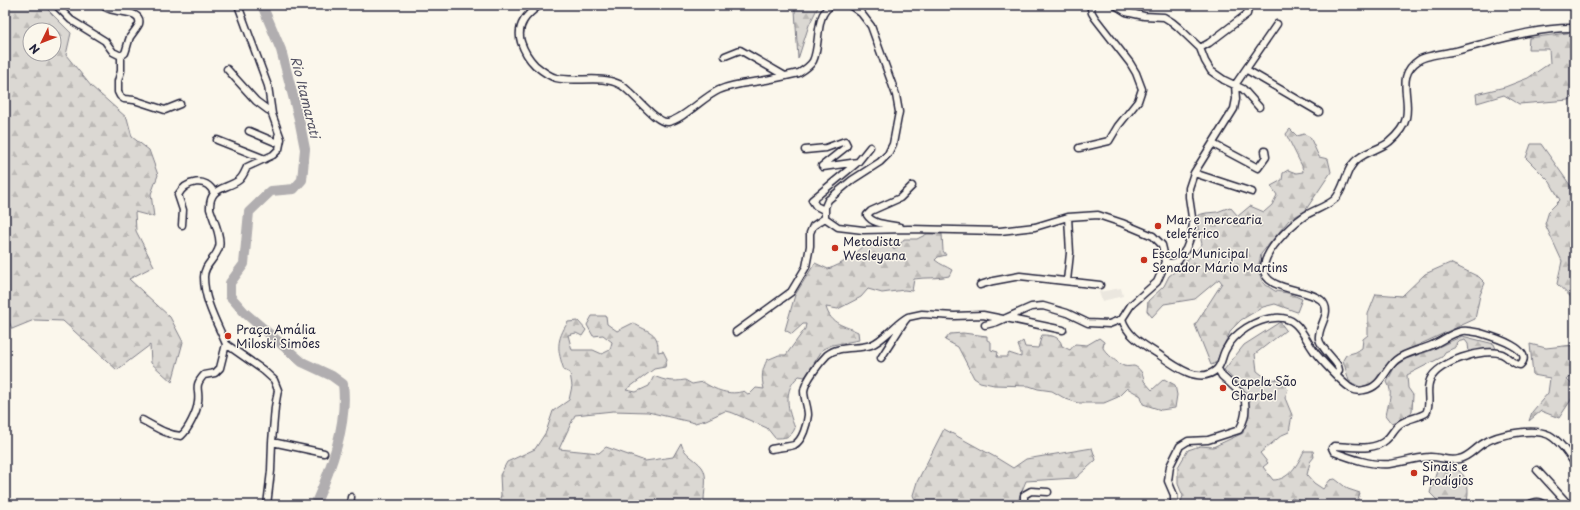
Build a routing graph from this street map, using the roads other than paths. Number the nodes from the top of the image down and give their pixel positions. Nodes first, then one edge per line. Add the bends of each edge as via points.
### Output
1 (56, 5) edge
2 (103, 5) edge
3 (238, 5) edge
4 (540, 5) edge
5 (832, 5) edge
6 (850, 5) edge
7 (1090, 5) edge
8 (1115, 5) edge
9 (1249, 5) edge
10 (1277, 24) dead end
11 (1575, 28) edge
12 (1200, 48) junction
13 (121, 56) junction
14 (725, 56) dead end
15 (227, 69) dead end
16 (1246, 70) junction
17 (785, 76) junction
18 (1235, 85) junction
19 (268, 86) junction
20 (180, 104) dead end
21 (1258, 107) dead end
22 (268, 110) junction
23 (1319, 112) dead end
24 (249, 131) dead end
25 (217, 140) dead end
26 (1213, 144) junction
27 (870, 147) dead end
28 (1079, 148) dead end
29 (805, 150) dead end
30 (1265, 151) dead end
31 (265, 159) junction
32 (858, 162) junction
33 (1194, 173) junction
34 (912, 186) dead end
35 (1252, 192) dead end
36 (214, 193) junction
37 (824, 210) junction
38 (1068, 217) junction
39 (825, 218) junction
40 (182, 225) dead end
41 (909, 229) junction
42 (1166, 262) junction
43 (1067, 281) junction
44 (980, 286) dead end
45 (1100, 286) dead end
46 (908, 317) junction
47 (1004, 319) junction
48 (1122, 320) junction
49 (985, 325) dead end
50 (1063, 330) dead end
51 (736, 332) dead end
52 (226, 344) junction
53 (881, 358) dead end
54 (1218, 368) junction
55 (1337, 375) junction
56 (142, 420) dead end
57 (272, 442) junction
58 (771, 449) dead end
59 (324, 453) dead end
60 (1575, 464) edge
61 (1537, 470) dead end
62 (1048, 492) dead end
63 (351, 496) dead end
64 (267, 505) edge
65 (350, 505) edge
66 (1027, 505) edge
67 (1174, 505) edge
68 (1529, 505) edge
69 (1545, 505) edge
70 (1569, 505) edge

1 - 13 street via 71,20 105,41
2 - 13 street via 109,10 131,13 139,19 139,24 129,39 126,53
3 - 19 street
4 - 17 street via 524,19 521,28 523,49 531,61 555,78 610,81 621,85 660,121 676,119 717,91 729,86
5 - 17 street via 822,15 813,60 806,69
6 - 37 street via 861,13 871,26 896,95 898,122 888,154 828,200
7 - 28 street via 1095,18 1133,68 1142,89 1138,101 1109,141
8 - 12 street via 1126,12 1164,17
9 - 12 street via 1247,14
10 - 16 street
11 - 55 street via 1552,29 1491,41 1420,59 1409,69 1405,77 1406,119 1401,131 1388,143 1359,158 1350,168 1335,198 1303,217 1283,234 1264,260 1263,270 1269,280 1279,286 1310,294 1325,305 1326,314 1319,339 1320,344 1338,366
12 - 18 street via 1204,61 1211,70
13 - 20 street via 118,82 120,96 165,110
14 - 17 street via 740,50
15 - 22 street via 256,102
16 - 18 street
16 - 23 street
18 - 21 street via 1243,89
18 - 26 street via 1234,109
19 - 22 street
19 - 31 street via 272,114 281,139 279,149
22 - 24 street via 278,137 277,142
25 - 31 street
26 - 30 street via 1258,168 1266,157
26 - 33 street
27 - 32 street
29 - 32 street via 826,148 844,141 846,147 822,166
31 - 36 street via 247,167 242,178 217,189
32 - 37 street via 812,200 816,206
33 - 35 street
33 - 42 street via 1189,188 1193,224 1191,236 1178,261
34 - 41 street via 900,198 867,215 879,223
36 - 40 street via 206,183 184,187 178,195
36 - 52 street via 209,204 219,248 206,266 205,290
37 - 39 street
38 - 41 street via 1035,227 1000,231
38 - 42 street via 1098,215 1153,236 1162,245
38 - 43 street via 1070,253
39 - 41 street via 838,227 863,230
39 - 51 street via 813,226 806,267 791,292
42 - 48 street via 1157,282 1126,310
43 - 44 street via 1020,276
43 - 45 street
46 - 47 street via 922,314 983,315
46 - 53 street
46 - 58 street via 873,344 840,349 828,355 806,383 804,391 808,415 797,443
47 - 48 street via 1031,307 1043,306 1068,313 1088,323 1109,324
47 - 49 street
47 - 50 street
48 - 54 street via 1130,335 1188,373 1208,374
52 - 56 street via 220,368 215,373 204,375 197,386 197,407 181,436 165,432
52 - 57 street via 263,370 277,385
54 - 55 street via 1225,349 1237,335 1258,322 1277,318 1297,325 1314,351
54 - 67 street via 1222,376 1244,396 1243,422 1239,430 1208,440 1188,441 1180,446 1170,466 1168,481 1174,495
55 - 60 street via 1353,389 1373,388 1403,356 1433,345 1453,334 1464,330 1498,338 1516,348 1524,362 1516,365 1502,354 1484,352 1470,355 1438,369 1430,378 1429,409 1426,413 1398,425 1380,445 1334,446 1334,452 1372,463 1389,464 1430,456 1450,460 1467,456 1493,438 1528,432 1548,435 1561,445
57 - 59 street
57 - 64 street
61 - 70 street
62 - 66 street via 1031,491 1024,495 1024,502
63 - 65 street
68 - 69 street via 1540,502

